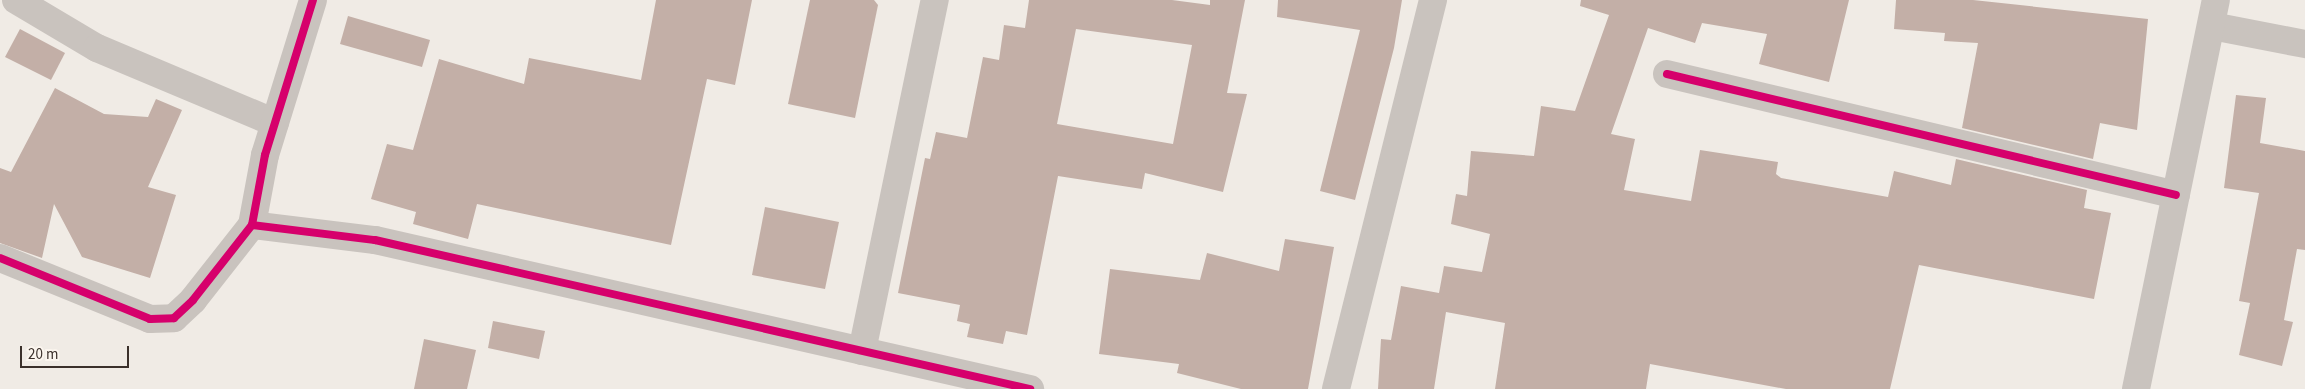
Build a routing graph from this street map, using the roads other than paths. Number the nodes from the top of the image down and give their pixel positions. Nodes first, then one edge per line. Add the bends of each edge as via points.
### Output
1 (16, 0) edge
2 (313, 0) edge
3 (935, 0) edge
4 (1433, 0) edge
5 (2214, 13) edge
6 (2305, 44) edge
7 (1666, 74) dead end
8 (275, 123) junction
9 (2176, 195) junction
10 (252, 225) junction
11 (0, 258) edge
12 (862, 351) junction
13 (1030, 389) edge
14 (1336, 389) edge
15 (2136, 389) edge

1 - 8 street via 97,48
2 - 8 street
3 - 12 street
4 - 14 street
5 - 6 street
5 - 9 street
7 - 9 street
8 - 10 street
9 - 15 street
10 - 11 street via 193,300 174,318 150,319
10 - 12 street via 375,240
12 - 13 street

